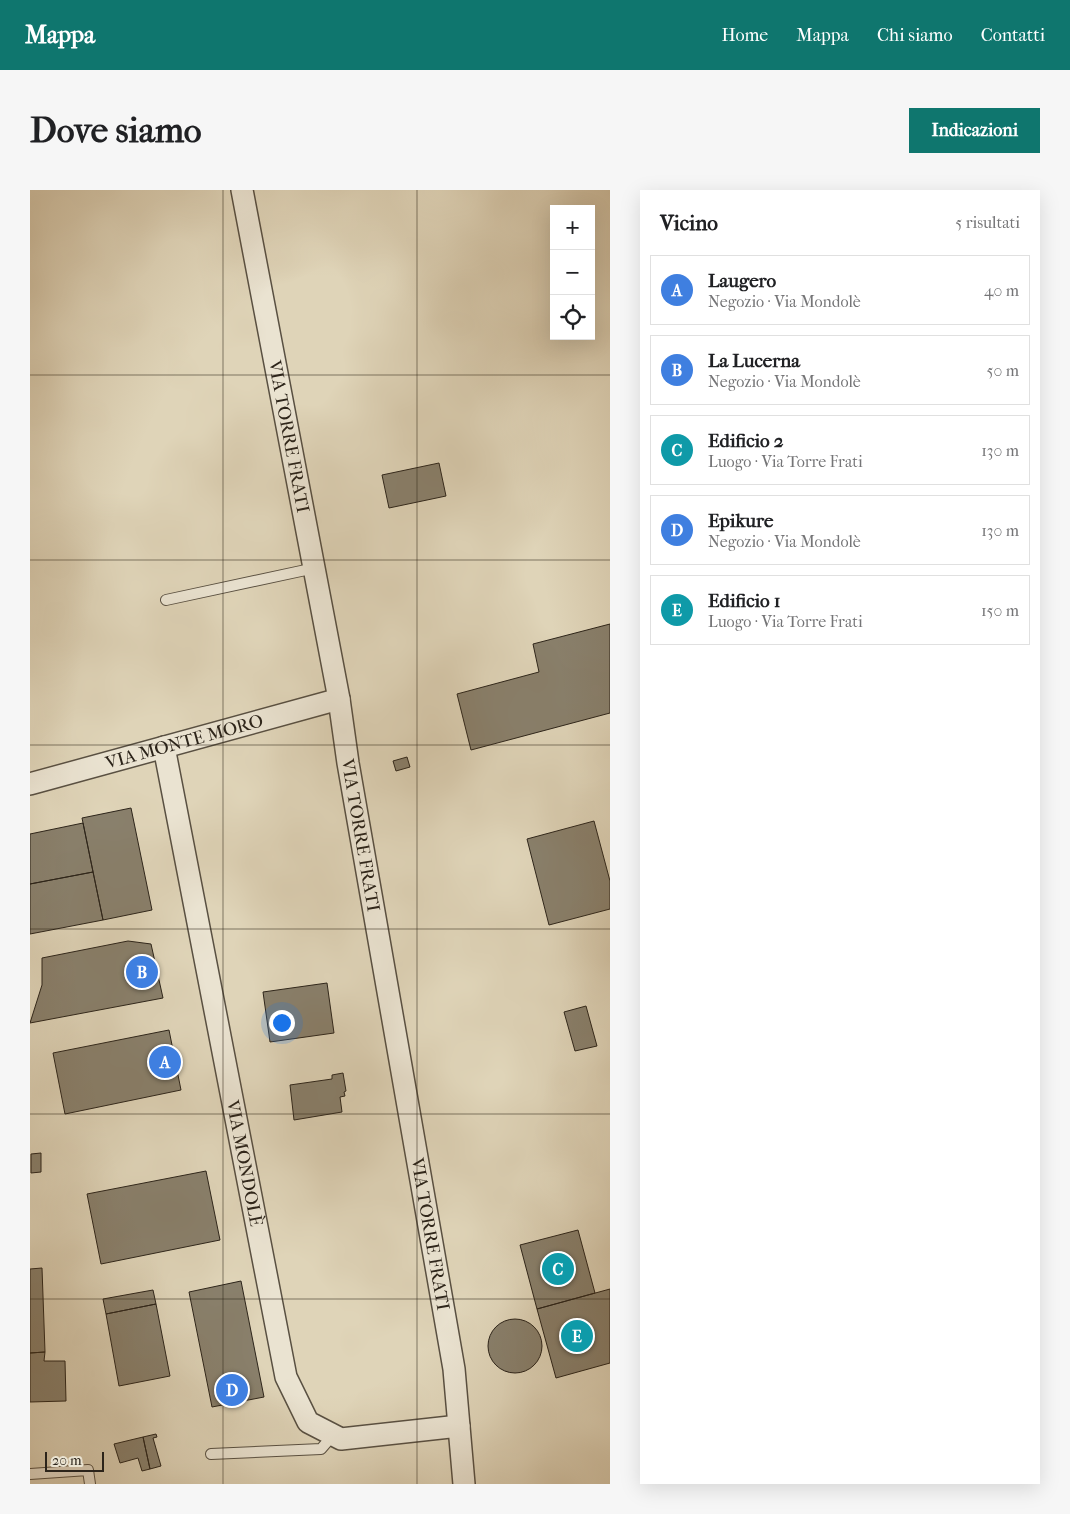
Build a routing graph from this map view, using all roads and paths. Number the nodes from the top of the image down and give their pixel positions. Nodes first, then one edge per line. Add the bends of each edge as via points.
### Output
1 (242, 190) edge
2 (315, 568) junction
3 (166, 600) dead end
4 (339, 699) junction
5 (164, 746) junction
6 (30, 784) edge
7 (459, 1426) junction
8 (333, 1435) junction
9 (211, 1454) dead end
10 (30, 1474) edge
11 (90, 1484) edge
12 (464, 1484) edge

1 - 2 street, VIA TORRE FRATI
2 - 3 lane
2 - 4 street, VIA TORRE FRATI
4 - 5 street, VIA MONTE MORO
4 - 7 street, VIA TORRE FRATI via 454,1369
5 - 6 street, VIA MONTE MORO
5 - 8 street, VIA MONDOLÈ via 286,1377 308,1422
7 - 8 street, VIA MONDOLÈ via 341,1439
7 - 12 street, VIA TORRE FRATI
8 - 9 lane via 321,1449
10 - 11 lane via 88,1470

